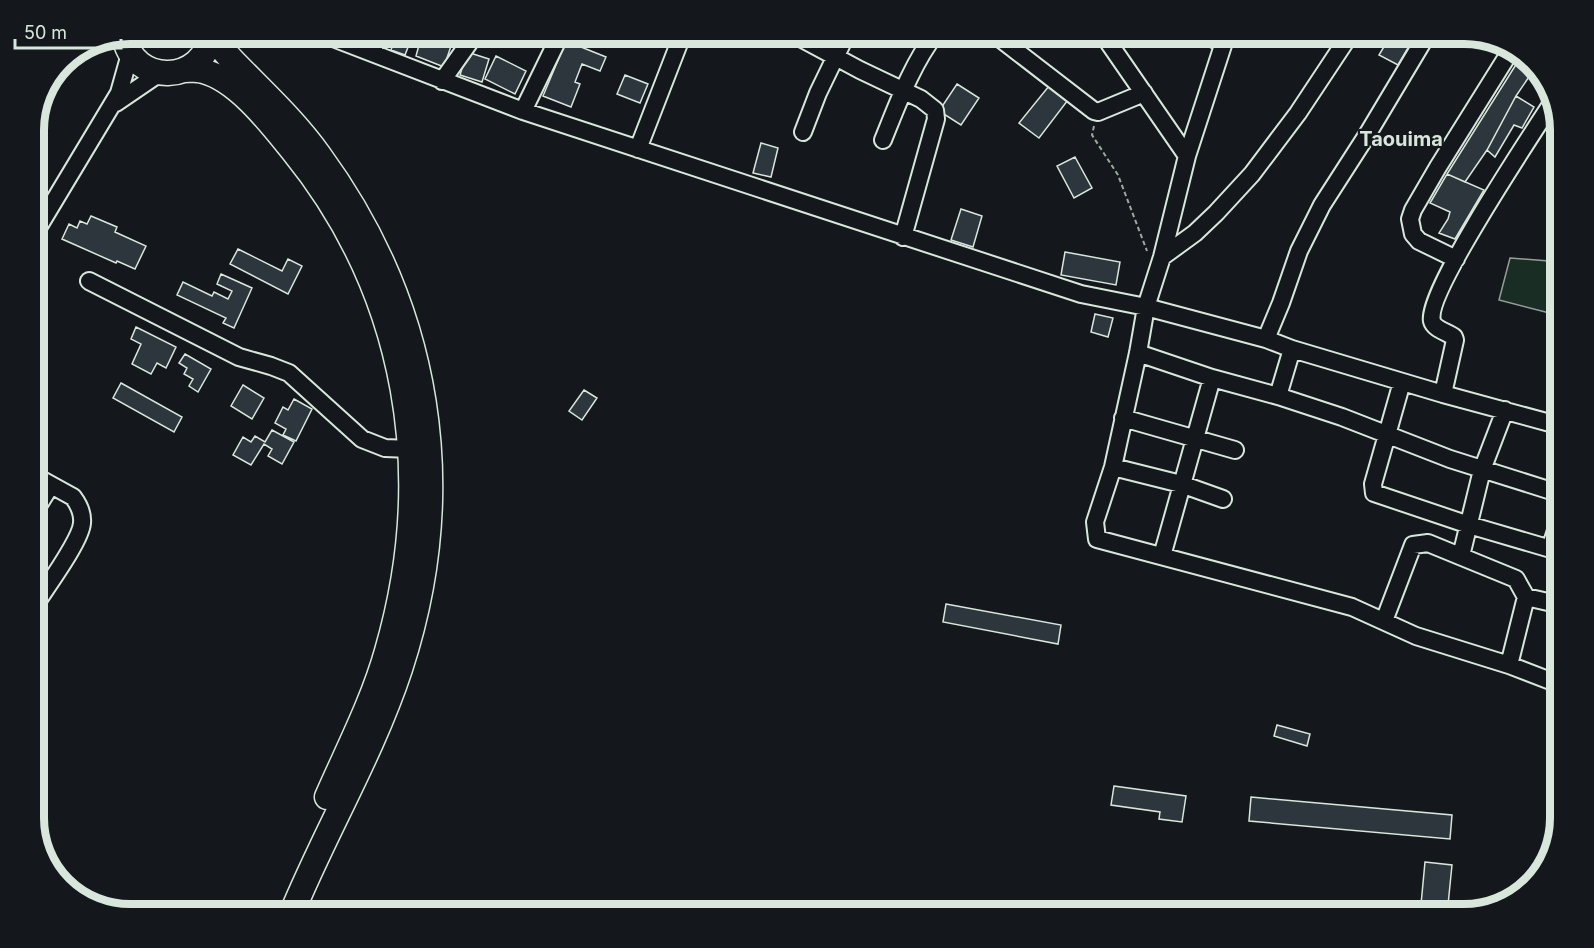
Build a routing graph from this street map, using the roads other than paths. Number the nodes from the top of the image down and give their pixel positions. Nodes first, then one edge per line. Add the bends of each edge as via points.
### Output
1 (208, 44) edge
2 (220, 44) edge
3 (349, 44) edge
4 (375, 44) edge
5 (468, 44) edge
6 (556, 44) edge
7 (679, 44) edge
8 (810, 44) edge
9 (841, 44) edge
10 (928, 44) edge
11 (1007, 44) edge
12 (1110, 44) edge
13 (1223, 44) edge
14 (1344, 44) edge
15 (1421, 44) edge
16 (127, 45) edge
17 (370, 52) junction
18 (1507, 55) edge
19 (834, 57) junction
20 (185, 70) junction
21 (160, 73) junction
22 (442, 81) junction
23 (903, 91) junction
24 (1144, 93) junction
25 (113, 105) junction
26 (1548, 110) edge
27 (523, 111) junction
28 (803, 132) dead end
29 (882, 140) dead end
30 (638, 149) junction
31 (1187, 156) junction
32 (44, 218) edge
33 (903, 237) junction
34 (1162, 256) junction
35 (1456, 259) junction
36 (89, 281) dead end
37 (1146, 307) junction
38 (1266, 339) junction
39 (1292, 349) junction
40 (1138, 353) junction
41 (1212, 378) junction
42 (1402, 382) junction
43 (1443, 394) junction
44 (1278, 396) junction
45 (1505, 410) junction
46 (1123, 418) junction
47 (1550, 423) edge
48 (1387, 435) junction
49 (1194, 438) junction
50 (411, 449) junction
51 (1235, 450) dead end
52 (1113, 467) junction
53 (1482, 470) junction
54 (44, 481) edge
55 (1181, 484) junction
56 (51, 485) junction
57 (1550, 491) edge
58 (44, 496) edge
59 (1223, 499) dead end
60 (1469, 525) junction
61 (1550, 549) edge
62 (1162, 556) junction
63 (1461, 556) junction
64 (44, 591) edge
65 (1526, 597) junction
66 (1550, 602) edge
67 (1384, 621) junction
68 (1509, 665) junction
69 (1550, 681) edge
70 (280, 904) edge
71 (296, 904) edge

1 - 20 highway via 195,64
2 - 71 highway via 300,131 364,227 409,334 430,450 428,539 417,605 400,669 376,731
3 - 17 street
4 - 17 street
5 - 22 street
6 - 27 street
7 - 30 street
8 - 19 street
9 - 19 street
10 - 23 street
11 - 24 street via 1087,108 1098,112
12 - 24 street
13 - 31 street
14 - 34 street via 1252,174 1194,234
15 - 38 street via 1317,214
16 - 21 highway via 143,67
16 - 25 street via 124,81
17 - 22 street
18 - 35 street via 1437,167 1410,219 1419,241
19 - 23 street
19 - 28 street
20 - 21 highway
20 - 50 highway via 202,70 244,97 297,156 342,221 370,276 391,334 405,394
21 - 25 street
22 - 27 street
23 - 29 street
23 - 33 street via 930,105 936,113
24 - 31 street
25 - 32 street
26 - 35 street
27 - 30 street
30 - 33 street
31 - 34 street
33 - 37 street via 1081,294
34 - 37 street
35 - 43 street via 1432,311 1436,327 1455,340
36 - 50 street via 239,357 289,374 362,439 385,448
37 - 38 street
37 - 40 street
38 - 39 street
39 - 42 street
39 - 44 street
40 - 41 street
40 - 46 street
41 - 44 street
41 - 49 street
42 - 43 street
42 - 48 street
43 - 45 street
44 - 48 street
45 - 47 street
45 - 53 street
46 - 49 street
46 - 52 street
48 - 53 street
48 - 60 street via 1374,493
49 - 51 street
49 - 55 street
50 - 70 highway via 409,544 387,653
52 - 55 street
52 - 62 street via 1095,522 1097,539
53 - 57 street
53 - 60 street
54 - 56 street
55 - 59 street
55 - 62 street
56 - 58 street
56 - 64 street via 73,498 81,510 82,524 78,538
60 - 61 street
60 - 63 street
62 - 67 street via 1352,607
63 - 65 street via 1516,579
63 - 67 street via 1428,543 1413,545
65 - 66 street
65 - 68 street
67 - 68 street via 1416,636
68 - 69 street

